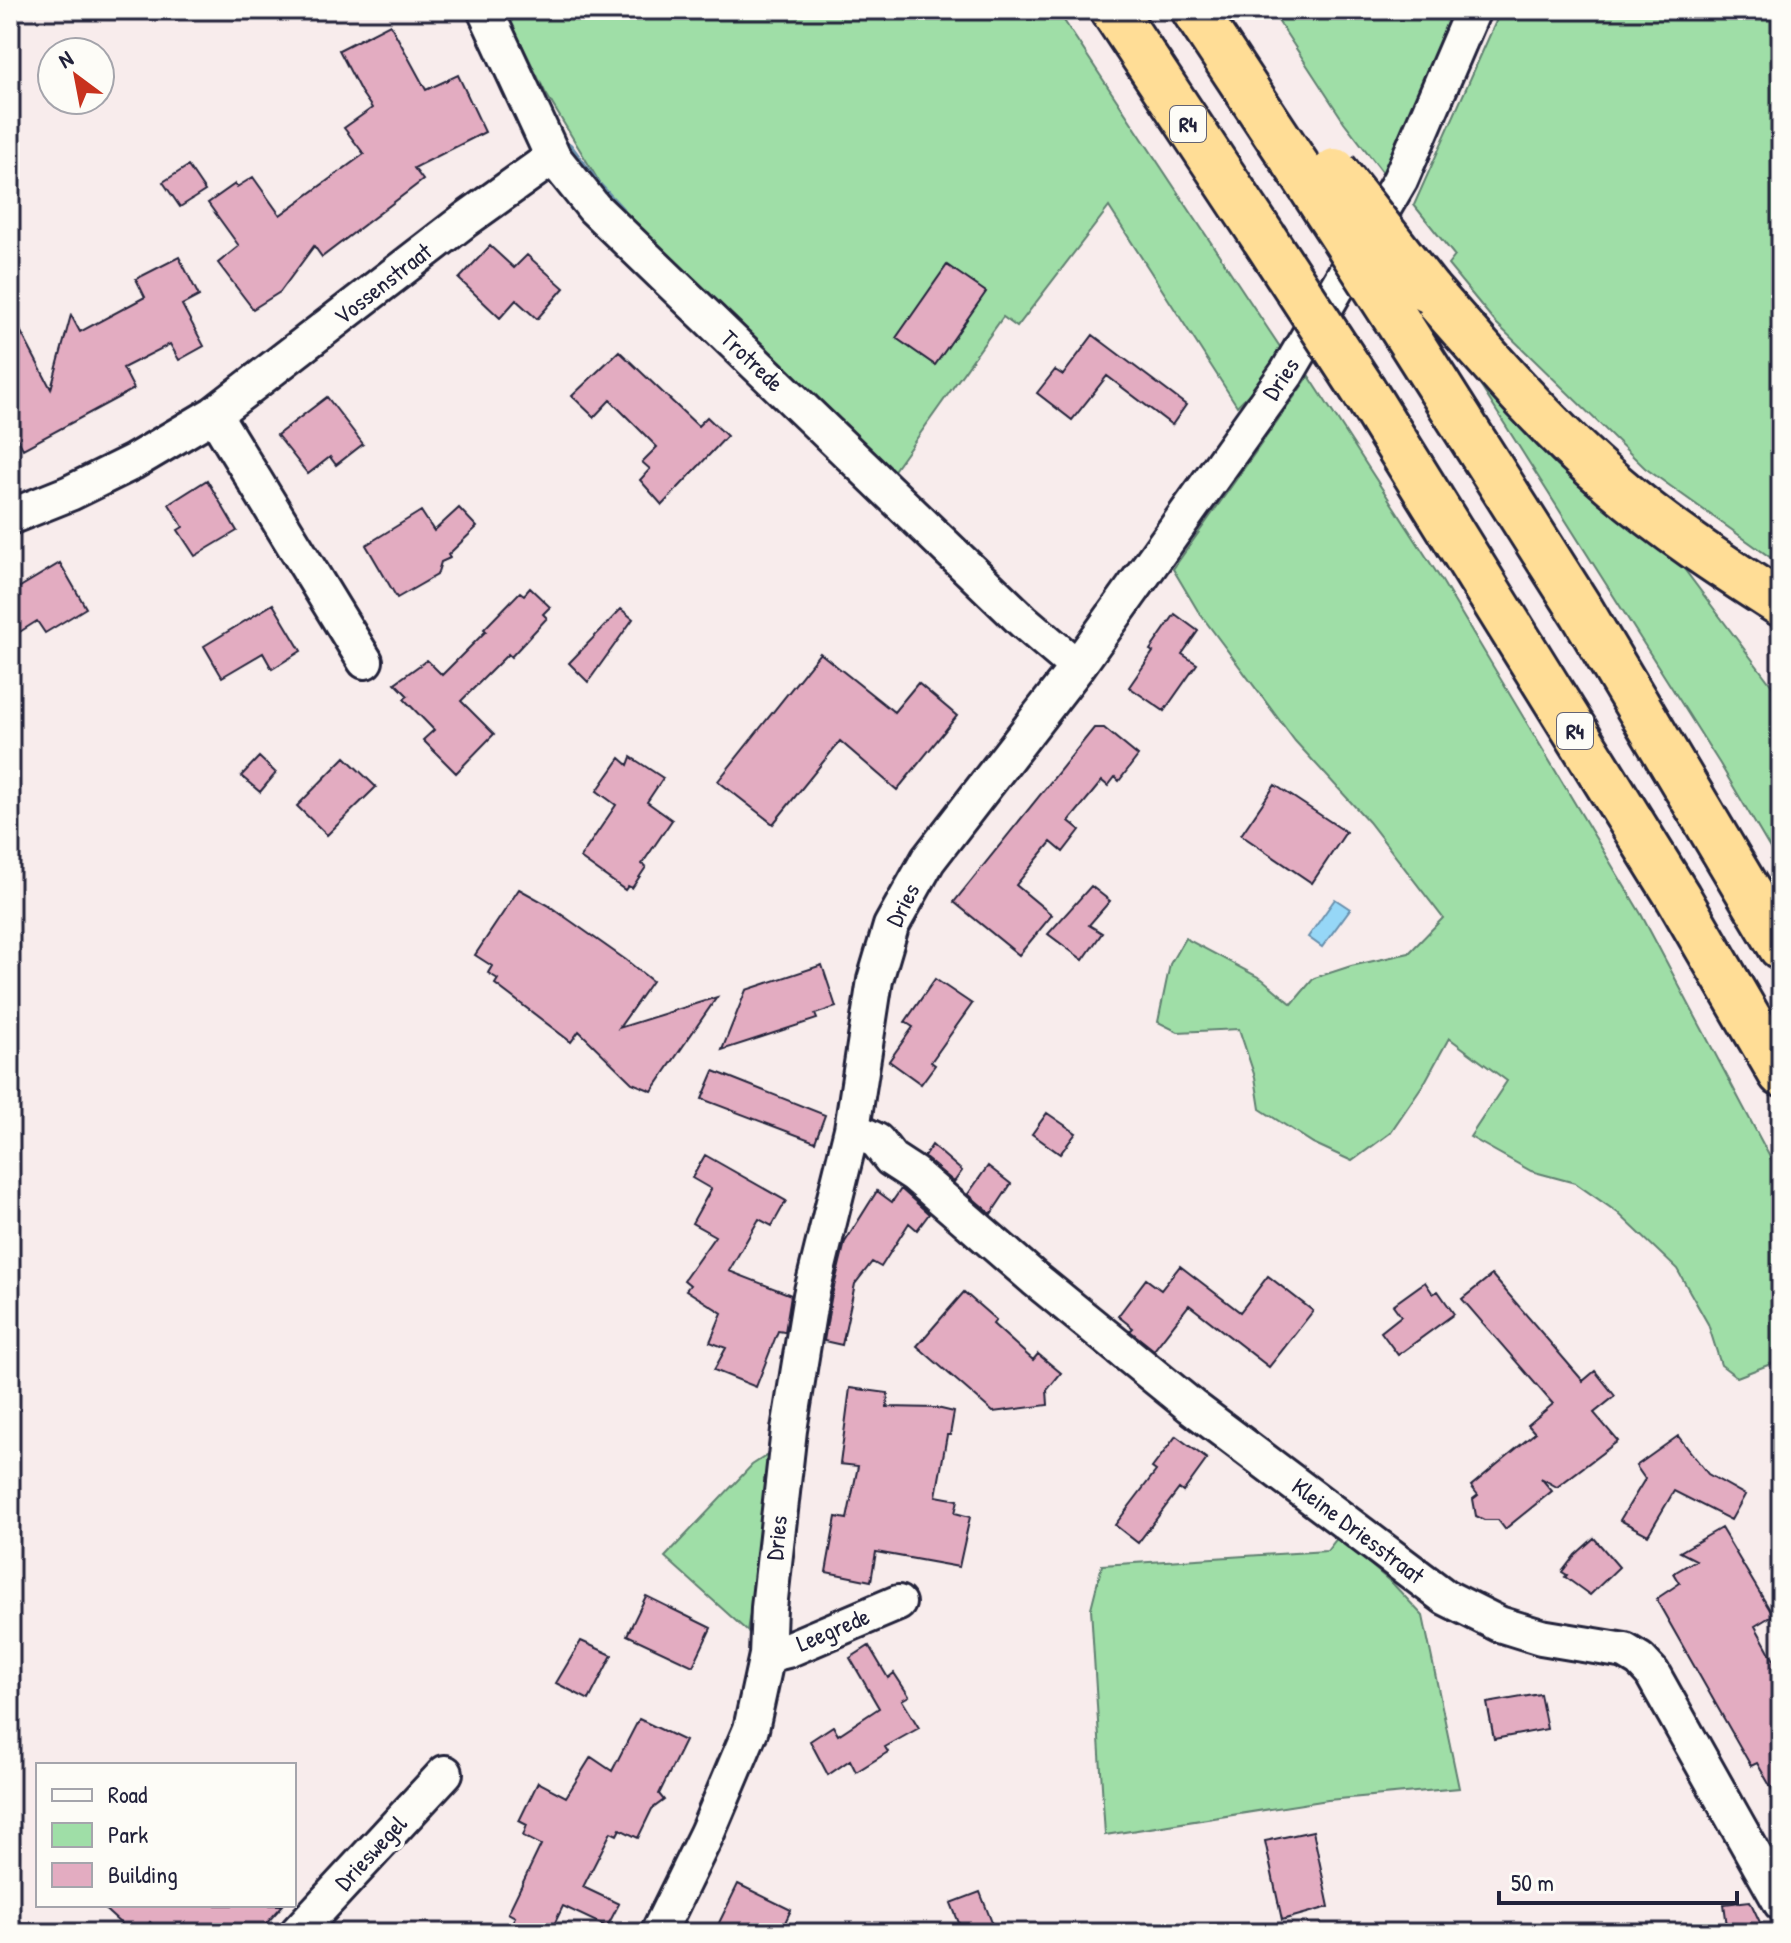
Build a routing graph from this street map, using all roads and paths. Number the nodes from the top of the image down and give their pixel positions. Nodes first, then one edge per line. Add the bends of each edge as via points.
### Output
1 (485, 10) edge
2 (1113, 10) edge
3 (1194, 10) edge
4 (1473, 10) edge
5 (553, 157) junction
6 (1322, 178) junction
7 (214, 414) junction
8 (10, 517) edge
9 (1781, 604) edge
10 (365, 661) dead end
11 (1077, 667) junction
12 (1781, 947) edge
13 (1781, 1074) edge
14 (852, 1129) junction
15 (891, 1159) junction
16 (842, 1173) junction
17 (898, 1603) dead end
18 (767, 1655) junction
19 (445, 1773) dead end
20 (1781, 1903) edge
21 (297, 1933) edge
22 (658, 1933) edge

1 - 5 street, Trotrede
2 - 13 highway, R4, bridge via 1364,391 1678,897
3 - 6 highway via 1241,82
4 - 11 street, Dries via 1400,180 1287,373
5 - 7 street, Vossenstraat
5 - 11 street, Trotrede via 640,254
6 - 9 highway, bridge via 1519,393 1612,484 1695,549
6 - 12 highway, bridge via 1400,325 1582,612
7 - 8 street, Vossenstraat via 120,468
7 - 10 street
11 - 14 street, Dries via 928,860 896,917 875,980
14 - 15 street, Kleine Driesstraat via 877,1141
14 - 16 street, Dries
15 - 16 street
15 - 20 street, Kleine Driesstraat via 1191,1406 1445,1597 1499,1624 1625,1651 1640,1660
16 - 18 street, Dries via 811,1295 789,1430
17 - 18 street, Leegrede
18 - 22 street, Dries via 751,1729
19 - 21 street, Drieswegel

